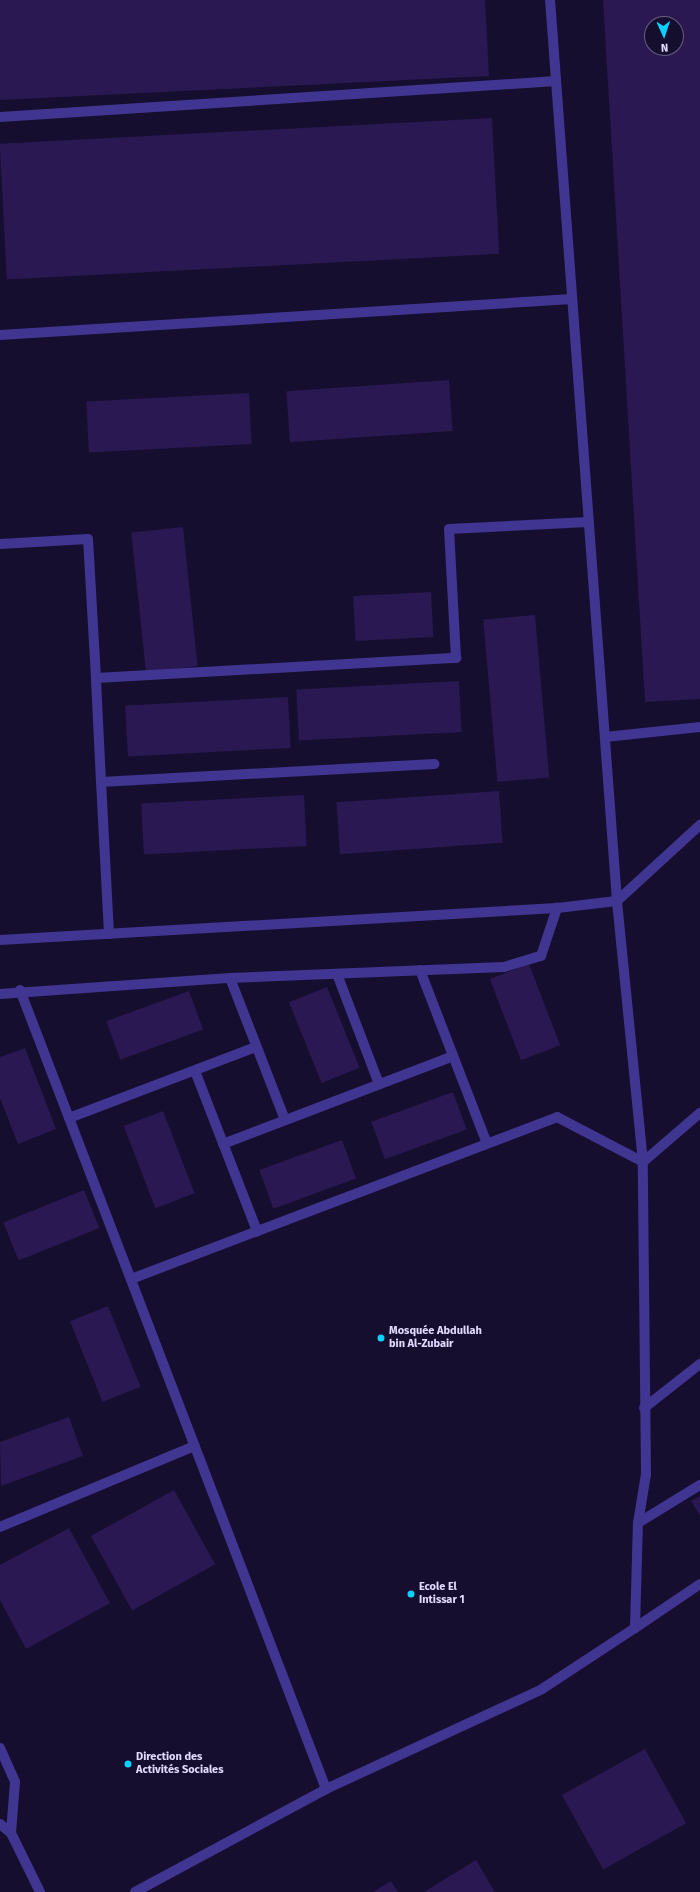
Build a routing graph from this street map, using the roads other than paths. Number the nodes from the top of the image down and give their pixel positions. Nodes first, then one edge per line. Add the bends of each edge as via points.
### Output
1 (550, 0) edge
2 (556, 81) junction
3 (0, 117) edge
4 (572, 299) junction
5 (0, 335) edge
6 (588, 522) junction
7 (0, 544) edge
8 (96, 678) junction
9 (700, 727) edge
10 (605, 737) junction
11 (434, 764) dead end
12 (101, 782) junction
13 (700, 825) edge
14 (617, 901) junction
15 (557, 908) junction
16 (109, 934) junction
17 (0, 940) edge
18 (420, 970) junction
19 (337, 974) junction
20 (230, 978) junction
21 (20, 990) junction
22 (0, 994) edge
23 (256, 1047) junction
24 (453, 1056) junction
25 (195, 1071) junction
26 (379, 1084) junction
27 (700, 1113) edge
28 (69, 1118) junction
29 (284, 1120) junction
30 (223, 1144) junction
31 (487, 1144) junction
32 (643, 1162) junction
33 (256, 1231) junction
34 (131, 1279) junction
35 (700, 1364) edge
36 (644, 1408) junction
37 (195, 1446) junction
38 (700, 1485) edge
39 (638, 1523) junction
40 (0, 1527) edge
41 (700, 1584) edge
42 (635, 1628) junction
43 (0, 1748) edge
44 (326, 1788) junction
45 (0, 1824) edge
46 (11, 1833) junction
47 (40, 1892) edge
48 (135, 1892) edge

1 - 2 street
2 - 3 street
2 - 4 street
4 - 5 street
4 - 6 street
6 - 8 street via 449,529 456,658
6 - 10 street
7 - 8 street via 88,539
8 - 12 street
9 - 10 street
10 - 14 street
11 - 12 street
12 - 16 street
13 - 14 street
14 - 15 street
14 - 32 street
15 - 16 street
15 - 18 street via 541,956 504,968
16 - 17 street
18 - 19 street
18 - 24 street
19 - 20 street
19 - 26 street
20 - 21 street
20 - 23 street
21 - 22 street
21 - 28 street
23 - 25 street
23 - 29 street
24 - 26 street
24 - 31 street
25 - 28 street
25 - 30 street
26 - 29 street
27 - 32 street
28 - 34 street
29 - 30 street
30 - 33 street
31 - 32 street via 557,1117
31 - 33 street
32 - 36 street
33 - 34 street
34 - 37 street
35 - 36 street
36 - 39 street via 646,1474
37 - 40 street
37 - 44 street
38 - 39 street
39 - 42 street
41 - 42 street
42 - 44 street via 542,1689
43 - 46 street via 15,1782
44 - 48 street
45 - 46 street
46 - 47 street

